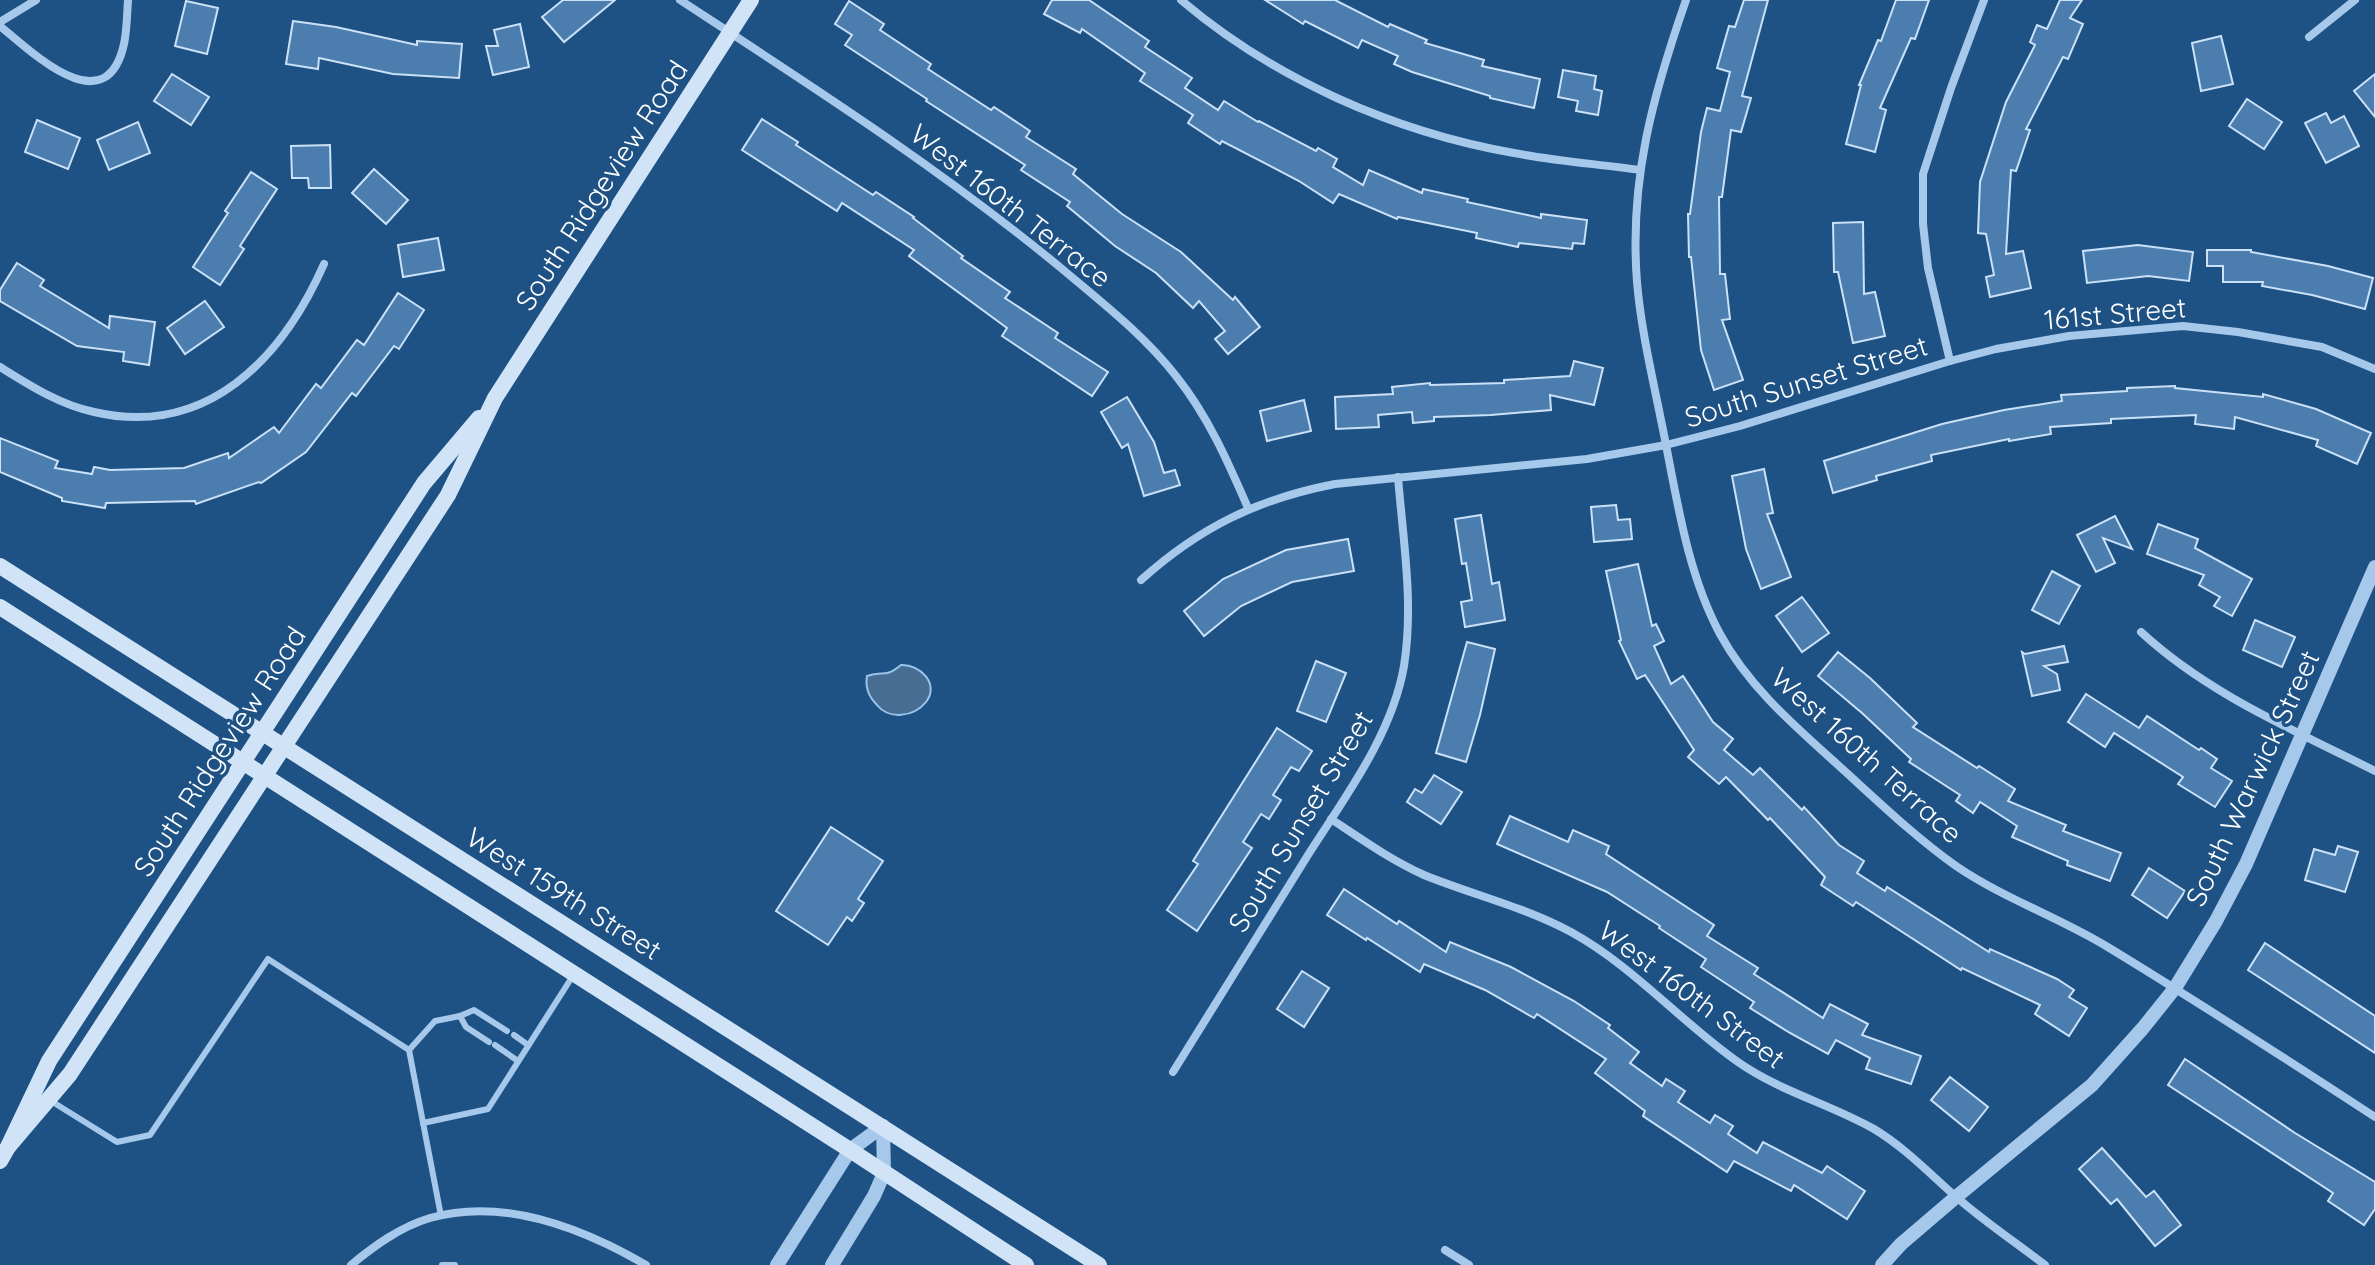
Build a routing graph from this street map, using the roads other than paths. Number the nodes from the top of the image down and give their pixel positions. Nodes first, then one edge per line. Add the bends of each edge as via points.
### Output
1 (36, 0) edge
2 (128, 0) edge
3 (680, 0) edge
4 (751, 0) edge
5 (1181, 0) edge
6 (1686, 0) edge
7 (1984, 0) edge
8 (2355, 0) edge
9 (0, 24) edge
10 (730, 32) junction
11 (2309, 37) dead end
12 (1640, 170) junction
13 (324, 264) dead end
14 (1950, 361) junction
15 (0, 367) edge
16 (2375, 369) edge
17 (495, 398) junction
18 (1666, 445) junction
19 (1398, 477) junction
20 (1248, 508) junction
21 (0, 566) edge
22 (2375, 567) edge
23 (1141, 580) dead end
24 (0, 607) edge
25 (2141, 632) dead end
26 (262, 732) junction
27 (2303, 735) junction
28 (284, 746) junction
29 (243, 762) junction
30 (2375, 771) edge
31 (264, 776) junction
32 (1331, 819) junction
33 (574, 974) junction
34 (2175, 988) junction
35 (460, 1016) junction
36 (528, 1045) junction
37 (409, 1050) junction
38 (518, 1061) junction
39 (1173, 1072) dead end
40 (49, 1099) junction
41 (2375, 1117) edge
42 (423, 1123) junction
43 (883, 1126) junction
44 (850, 1150) junction
45 (4, 1154) edge
46 (884, 1173) junction
47 (1956, 1197) junction
48 (441, 1216) junction
49 (1445, 1250) dead end
50 (351, 1265) edge
51 (442, 1265) edge
52 (455, 1265) edge
53 (646, 1265) edge
54 (777, 1265) edge
55 (832, 1265) edge
56 (1026, 1265) edge
57 (1099, 1265) edge
58 (1469, 1265) edge
59 (1882, 1265) edge
60 (2045, 1265) edge

1 - 9 street
2 - 9 street via 119,58 110,74 86,83 35,54
3 - 10 street, West 160th Terrace
4 - 10 main road, South Ridgeview Road
5 - 12 street via 1287,73 1398,123 1515,153
6 - 12 street, West 160th Terrace via 1661,71
7 - 14 street, South Sunset Street via 1923,174 1928,268
8 - 11 street
10 - 17 main road, South Ridgeview Road
10 - 20 street, West 160th Terrace via 923,162 1020,235 1150,345 1199,409
12 - 18 street, West 160th Terrace via 1637,281
13 - 15 street via 273,349 220,396 192,408 132,417 93,412 55,399
14 - 16 street, 161st Street via 2069,336 2183,326 2322,347
14 - 18 street, South Sunset Street
17 - 26 main road, South Ridgeview Road via 424,483
17 - 28 main road, South Ridgeview Road via 448,495
18 - 19 street, South Sunset Street via 1587,459
18 - 34 street, West 160th Terrace via 1687,543 1720,634 1788,720 1956,866
19 - 20 street, South Sunset Street via 1322,486
19 - 32 street, South Sunset Street via 1409,603 1403,668 1380,736
20 - 23 street, South Sunset Street via 1195,536
21 - 26 main road, West 159th Street
22 - 27 street, South Warwick Street
24 - 29 main road
25 - 27 street via 2207,683
26 - 28 main road, West 159th Street
26 - 29 main road, South Ridgeview Road
27 - 30 street
27 - 34 street, South Warwick Street via 2246,864
28 - 31 main road, South Ridgeview Road
28 - 43 main road, West 159th Street
29 - 31 main road
29 - 45 main road, South Ridgeview Road via 49,1061
31 - 33 main road
31 - 40 main road, South Ridgeview Road
32 - 39 street, South Sunset Street
32 - 47 street, West 160th Street via 1422,874 1573,933 1750,1070 1876,1130
33 - 36 lane
33 - 44 main road
34 - 41 street, West 160th Terrace
34 - 47 street, South Warwick Street via 2092,1085
35 - 36 lane via 474,1010
35 - 37 lane via 435,1021
35 - 38 lane via 466,1027
36 - 38 lane
37 - 40 lane via 268,959 150,1135 117,1142
37 - 42 lane
38 - 42 lane via 488,1109
40 - 45 main road, South Ridgeview Road
42 - 48 lane
43 - 44 street
43 - 46 street
43 - 57 main road, West 159th Street
44 - 46 main road
44 - 54 street
46 - 55 street
46 - 56 main road
47 - 59 street, South Warwick Street
47 - 60 street, West 160th Street
48 - 50 street via 403,1229
48 - 53 street via 498,1213 537,1220 576,1230
49 - 58 street
51 - 52 lane

